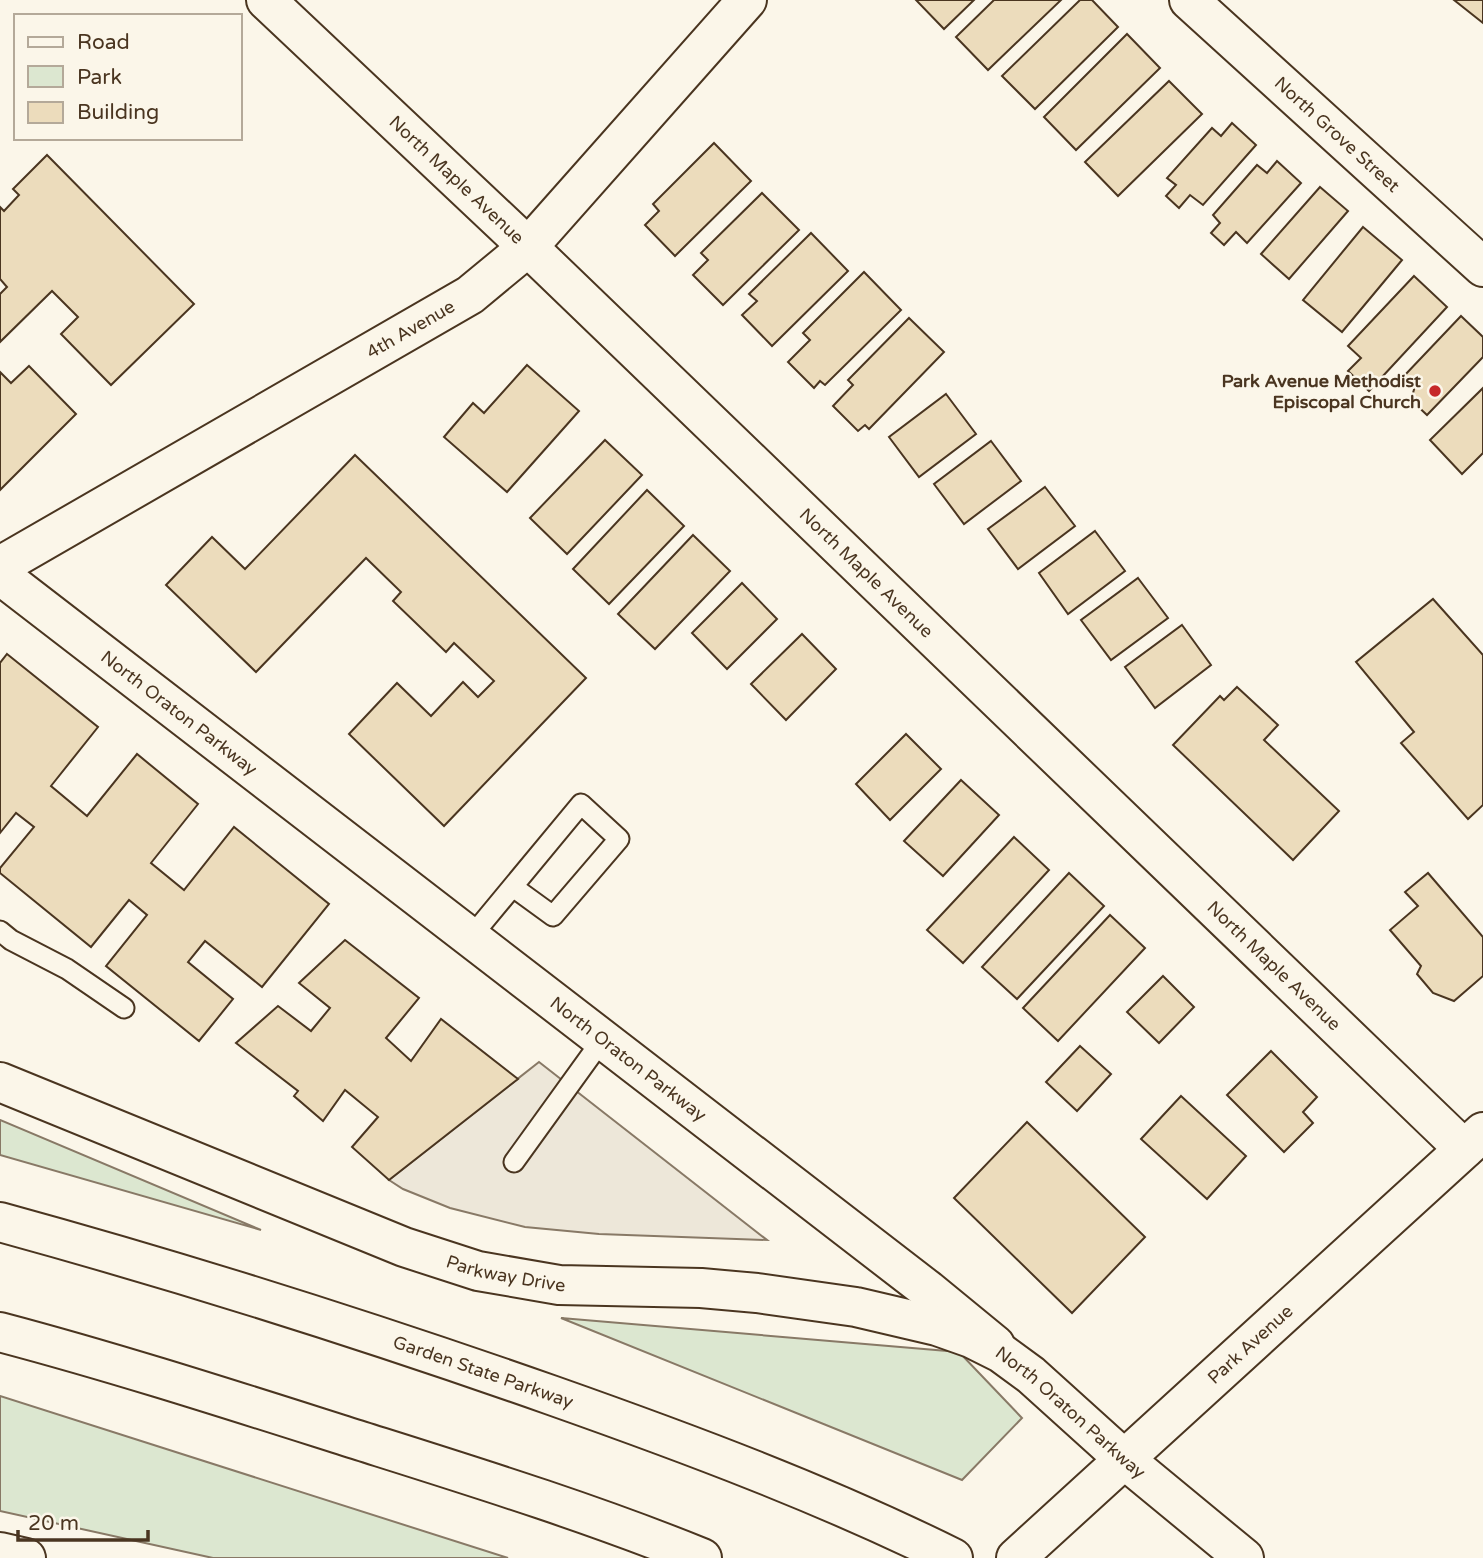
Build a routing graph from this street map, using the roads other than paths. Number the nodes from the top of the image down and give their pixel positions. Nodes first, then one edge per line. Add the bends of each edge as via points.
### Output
1 (267, 0) edge
2 (747, 0) edge
3 (1189, 0) edge
4 (527, 247) junction
5 (1480, 258) edge
6 (0, 566) edge
7 (0, 575) edge
8 (513, 887) junction
9 (0, 931) edge
10 (470, 938) junction
11 (124, 1008) dead end
12 (602, 1040) junction
13 (0, 1082) edge
14 (1473, 1140) edge
15 (514, 1162) dead end
16 (0, 1222) edge
17 (0, 1332) edge
18 (1031, 1375) junction
19 (1124, 1459) junction
20 (0, 1552) edge
21 (26, 1558) edge
22 (702, 1558) edge
23 (953, 1558) edge
24 (1016, 1558) edge
25 (1244, 1558) edge

1 - 4 main road, North Maple Avenue
2 - 4 main road, 4th Avenue
3 - 5 main road, North Grove Street
4 - 6 main road, 4th Avenue via 470,295
4 - 14 main road, North Maple Avenue
7 - 10 main road, North Oraton Parkway
8 - 8 lane via 581,804 619,839 553,916
8 - 10 lane
9 - 11 lane
10 - 12 main road, North Oraton Parkway
12 - 15 lane
12 - 18 main road, North Oraton Parkway via 928,1290
13 - 18 main road, Parkway Drive via 404,1247 478,1271 559,1285 701,1288 856,1307 971,1338
14 - 19 main road, Park Avenue
16 - 23 main road, Garden State Parkway via 287,1306 652,1431
17 - 22 main road via 421,1460
18 - 19 main road, North Oraton Parkway
19 - 24 main road, Park Avenue
19 - 25 main road, North Oraton Parkway
20 - 21 main road

